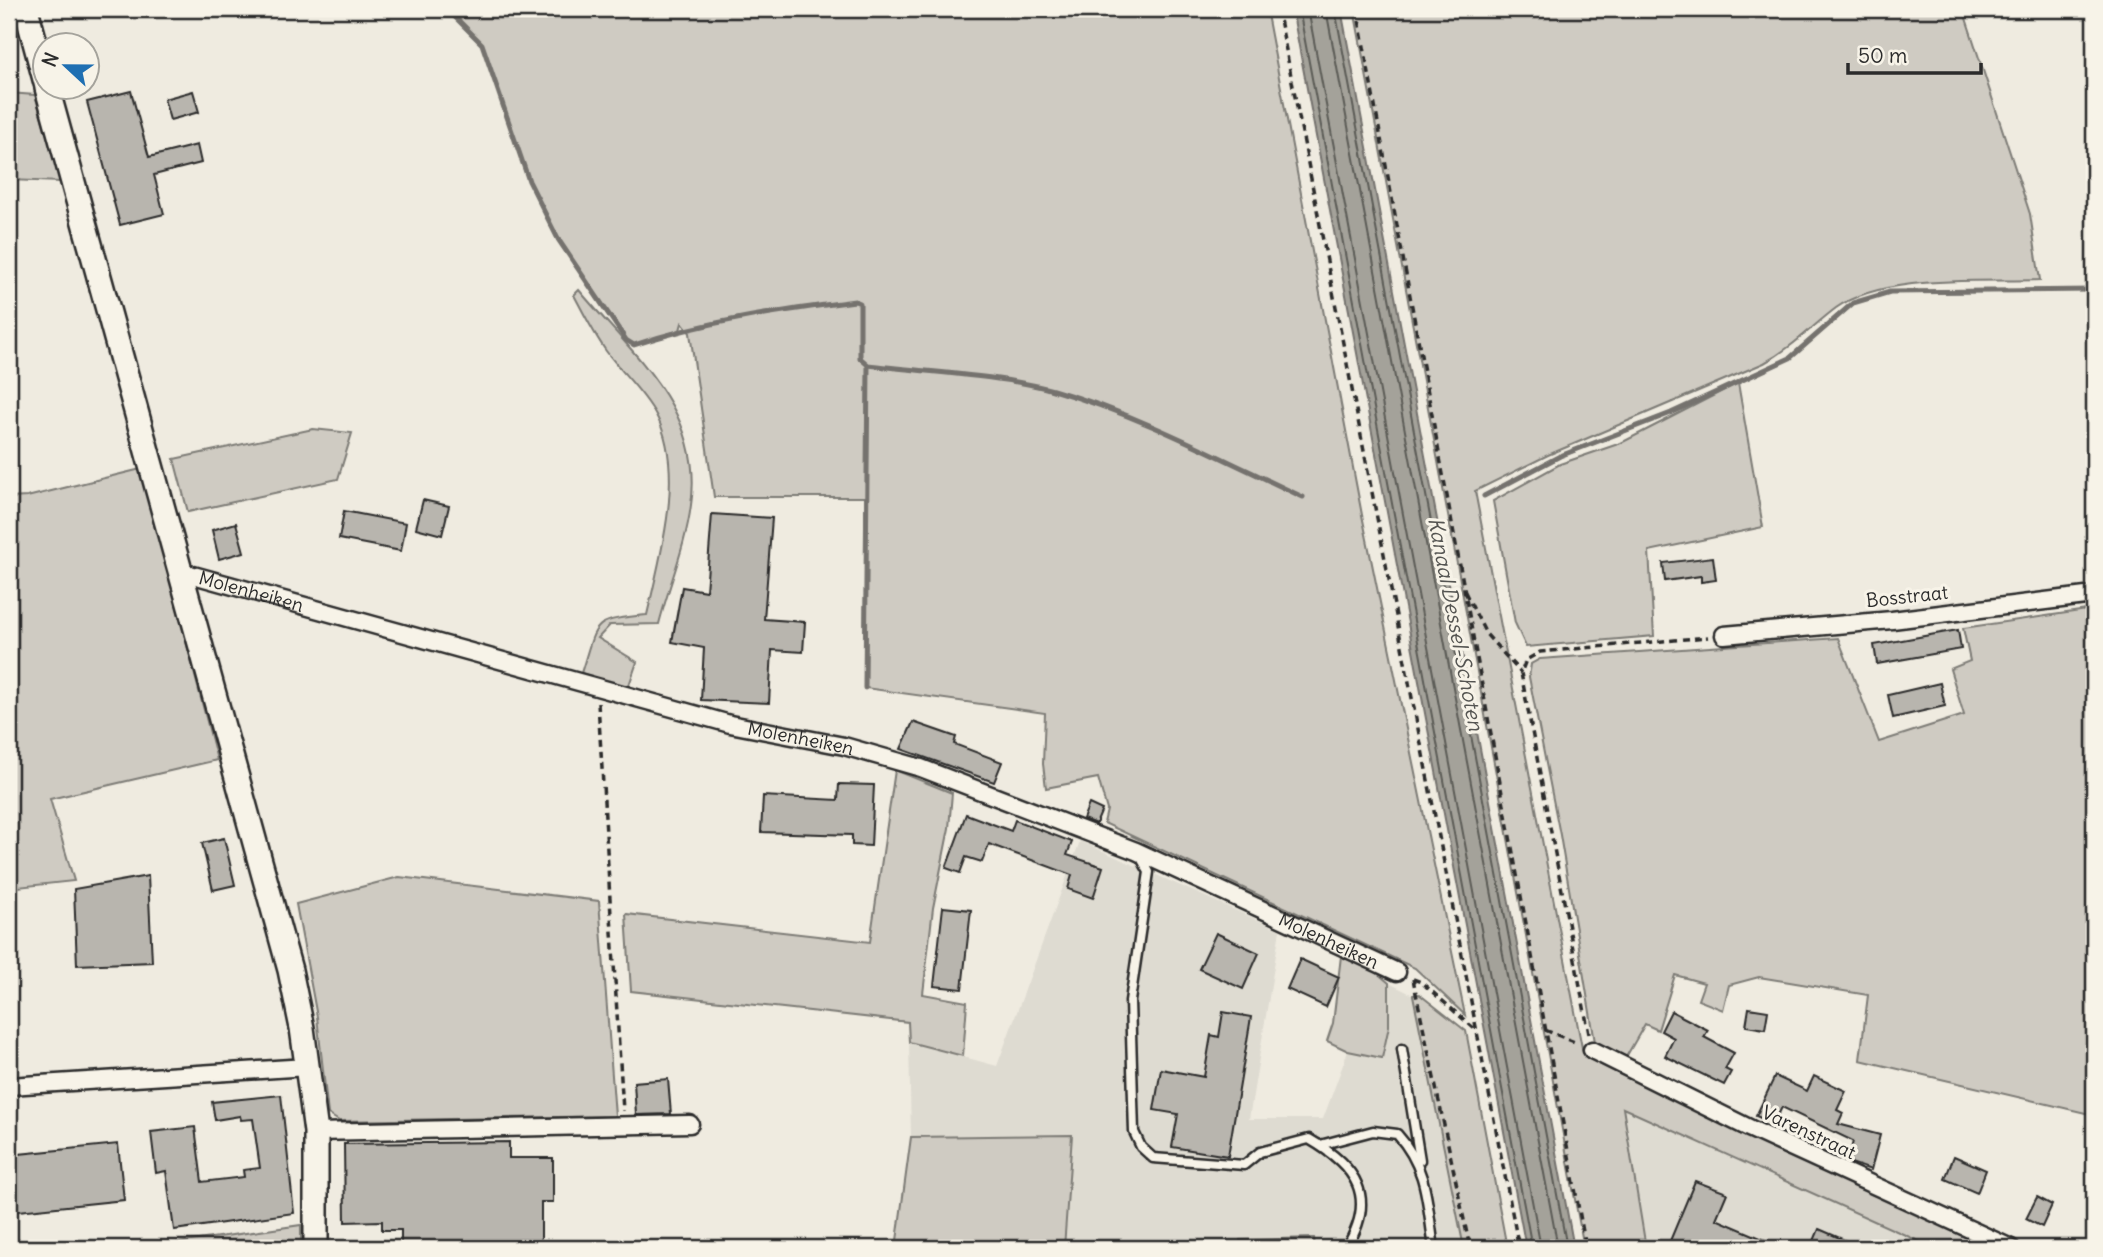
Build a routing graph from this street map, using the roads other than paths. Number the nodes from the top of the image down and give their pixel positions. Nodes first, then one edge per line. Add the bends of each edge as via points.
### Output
1 (26, 9) edge
2 (32, 32) edge
3 (51, 102) edge
4 (179, 571) junction
5 (2094, 595) edge
6 (1724, 635) road end
7 (1136, 851) junction
8 (1397, 972) road end
9 (1402, 1049) dead end
10 (1592, 1050) road end
11 (307, 1067) junction
12 (9, 1086) edge
13 (690, 1124) dead end
14 (316, 1132) junction
15 (1320, 1145) junction
16 (1422, 1170) junction
17 (317, 1248) edge
18 (1346, 1248) edge
19 (1434, 1248) edge
20 (2011, 1248) edge

1 - 2 street, Molenheiken
3 - 4 street, Molenheiken
4 - 7 street, Molenheiken via 730,724 883,756
4 - 11 street, Molenheiken via 290,970
5 - 6 street, Bosstraat
7 - 8 street, Molenheiken
7 - 15 lane via 1149,872 1130,1001 1134,1132 1141,1147 1153,1158 1244,1165 1260,1152 1283,1144 1309,1139
9 - 16 lane
10 - 20 street, Varenstraat
11 - 12 street
11 - 14 street, Molenheiken
13 - 14 street
14 - 17 street, Molenheiken
15 - 16 lane via 1373,1131 1397,1133
15 - 18 lane via 1356,1177 1362,1196 1360,1220
16 - 19 lane

